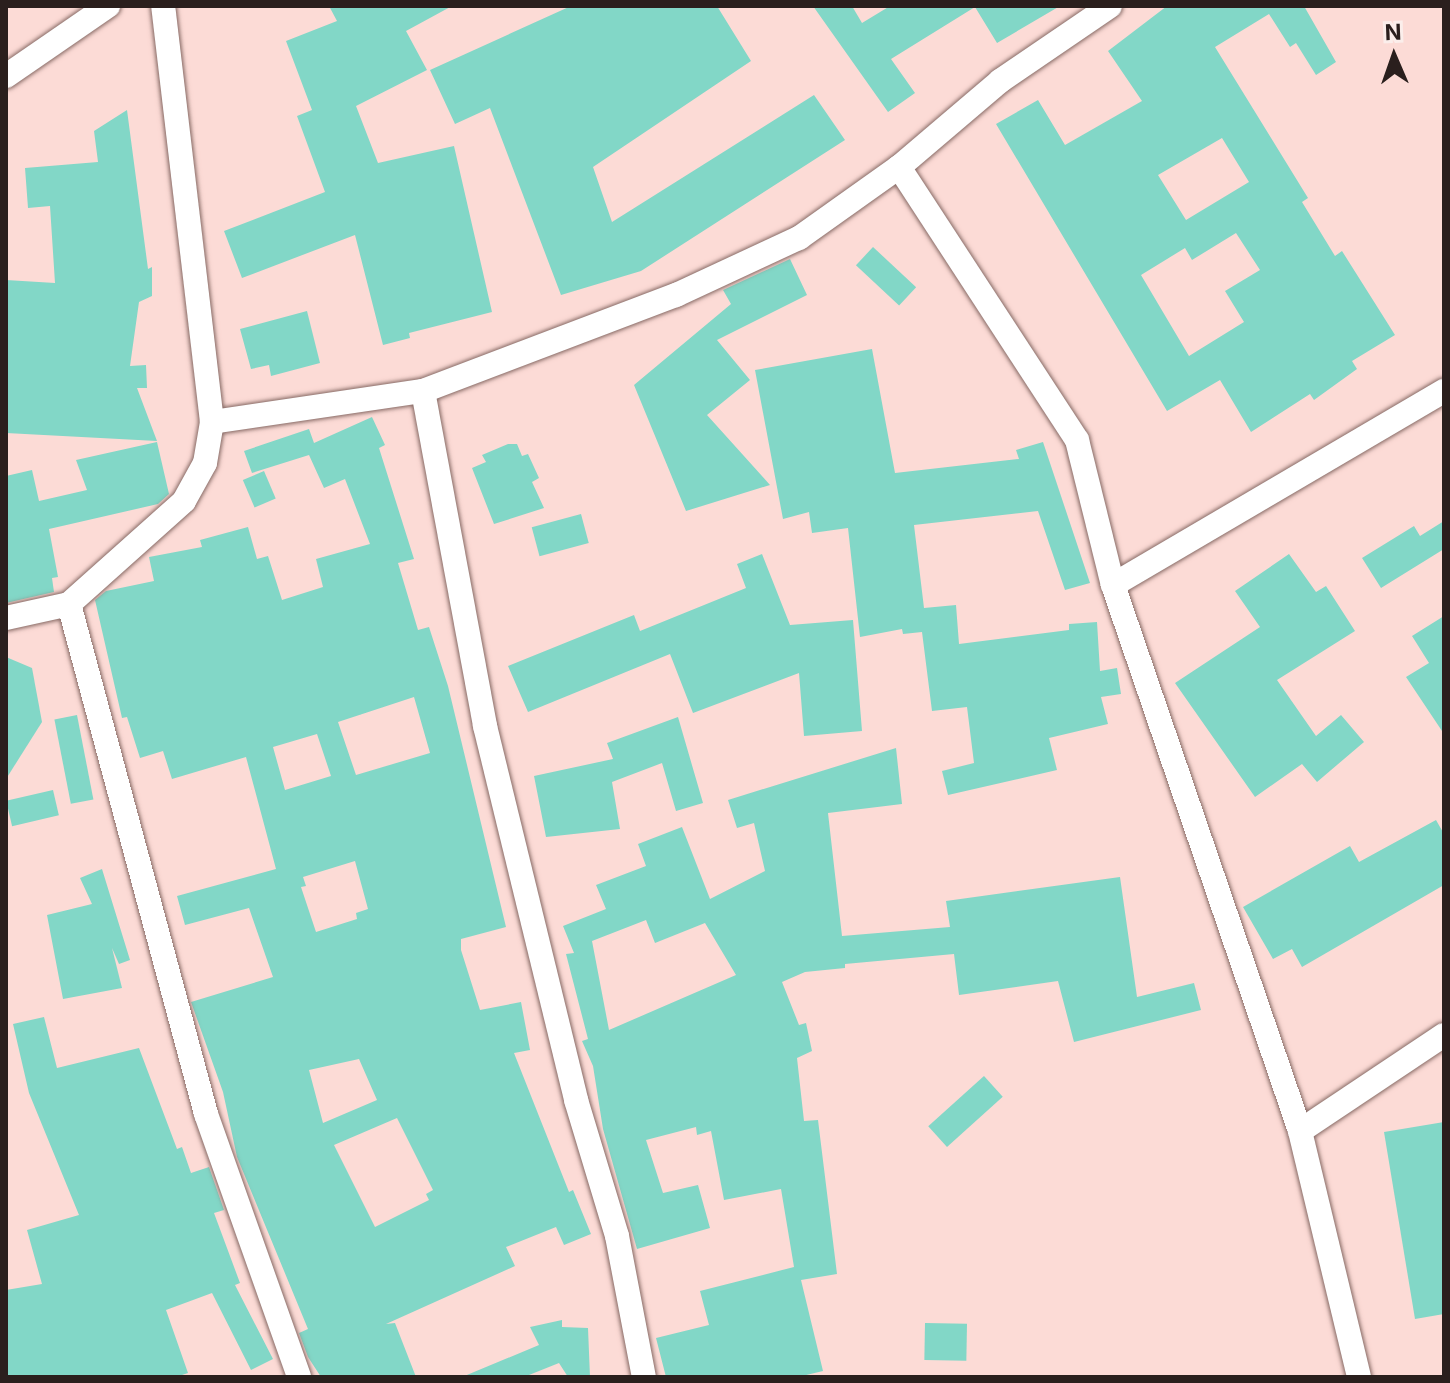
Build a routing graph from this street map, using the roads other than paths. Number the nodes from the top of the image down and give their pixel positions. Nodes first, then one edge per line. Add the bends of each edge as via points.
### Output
1 (108, 6) edge
2 (163, 6) edge
3 (1110, 6) edge
4 (6, 76) edge
5 (899, 167) junction
6 (423, 391) junction
7 (1444, 391) edge
8 (212, 422) junction
9 (1113, 585) junction
10 (69, 604) junction
11 (6, 618) edge
12 (1444, 1035) edge
13 (1300, 1131) junction
14 (299, 1377) edge
15 (644, 1377) edge
16 (1359, 1377) edge

1 - 4 street
2 - 8 street
3 - 5 street via 1000,81
5 - 6 street via 799,238 717,276
5 - 9 street via 1077,440
6 - 8 street
6 - 15 street via 485,726 576,1100 617,1236
7 - 9 street
8 - 10 street via 205,463 184,501
9 - 13 street
10 - 11 street
10 - 14 street via 206,1114
12 - 13 street
13 - 16 street

